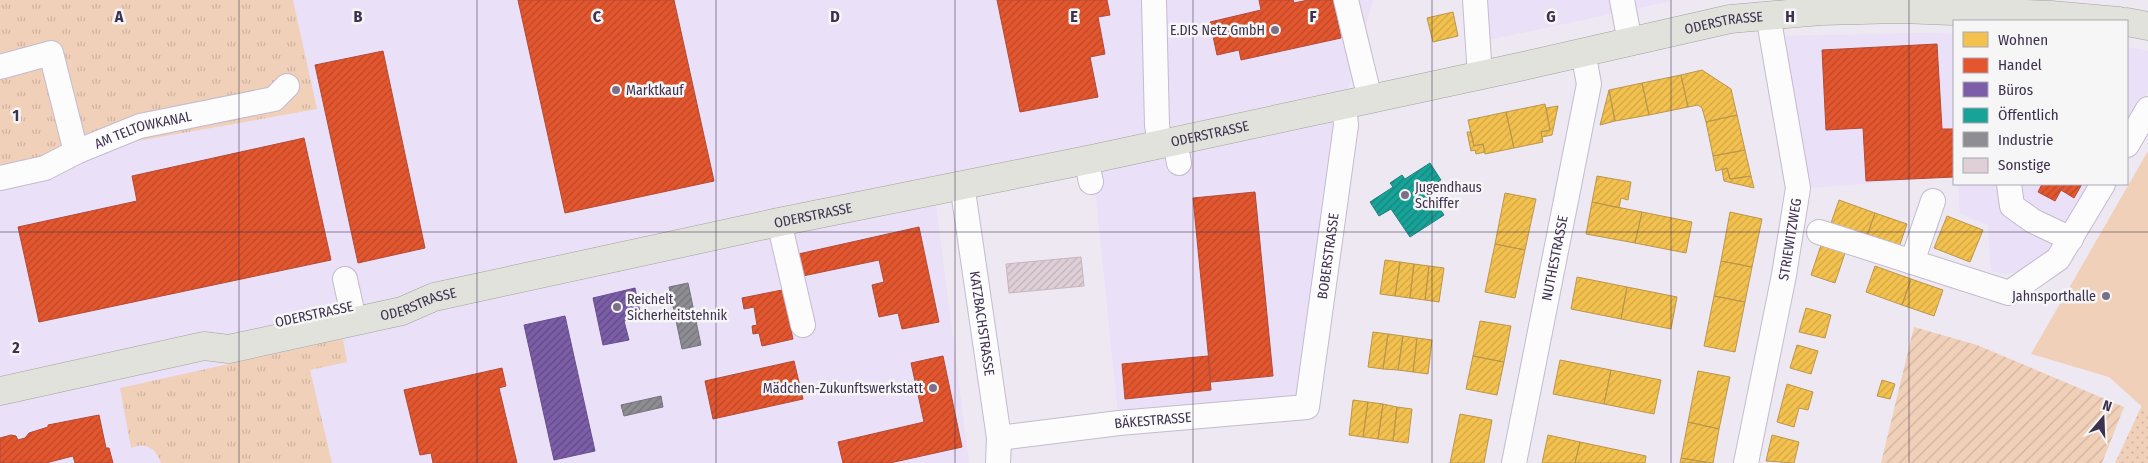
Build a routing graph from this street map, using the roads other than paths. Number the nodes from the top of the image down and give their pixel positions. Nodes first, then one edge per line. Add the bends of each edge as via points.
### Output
1 (1154, 0) edge
2 (1346, 0) edge
3 (1475, 0) edge
4 (1622, 0) edge
5 (1768, 15) junction
6 (1970, 16) edge
7 (2089, 20) edge
8 (2128, 22) edge
9 (2148, 26) edge
10 (1630, 42) junction
11 (1583, 52) junction
12 (0, 67) edge
13 (1480, 76) junction
14 (287, 86) dead end
15 (1357, 102) junction
16 (2148, 109) edge
17 (2128, 143) edge
18 (1171, 149) junction
19 (76, 152) junction
20 (0, 178) edge
21 (962, 184) junction
22 (2009, 185) edge
23 (2103, 185) edge
24 (1933, 201) dead end
25 (780, 222) junction
26 (1819, 232) dead end
27 (2071, 239) junction
28 (1912, 262) junction
29 (345, 279) dead end
30 (355, 320) junction
31 (803, 325) dead end
32 (0, 391) edge
33 (1307, 407) joint
34 (999, 438) junction
35 (998, 463) edge
36 (1514, 463) edge
37 (1746, 463) edge

1 - 18 street via 1157,125
2 - 15 street, BOBERSTRASSE
3 - 13 street
4 - 10 street
5 - 6 main road, ODERSTRASSE via 1901,9
5 - 10 main road, ODERSTRASSE via 1730,18
5 - 37 street, STRIEWITZWEG via 1798,188
6 - 7 main road, ODERSTRASSE
8 - 9 main road
10 - 11 main road, ODERSTRASSE
11 - 13 main road, ODERSTRASSE
11 - 36 street, NUTHESTRASSE via 1589,84
12 - 19 street via 51,53
13 - 15 main road, ODERSTRASSE
14 - 19 street, AM TELTOWKANAL via 274,99 140,126
15 - 18 main road, ODERSTRASSE
15 - 33 street, BOBERSTRASSE via 1346,125
16 - 17 street
18 - 21 main road, ODERSTRASSE via 1089,171
19 - 20 street, AM TELTOWKANAL via 44,168
21 - 25 main road, ODERSTRASSE
21 - 34 street, KATZBACHSTRASSE
22 - 27 street via 2012,206 2033,221
23 - 27 street
24 - 28 street
25 - 30 main road, ODERSTRASSE via 428,299 402,311
25 - 31 street
26 - 28 street
27 - 28 street via 2058,259 2009,293
29 - 30 street
30 - 32 main road, ODERSTRASSE via 229,349 204,346
33 - 34 street, BÄKESTRASSE via 1119,423
34 - 35 street, KATZBACHSTRASSE

